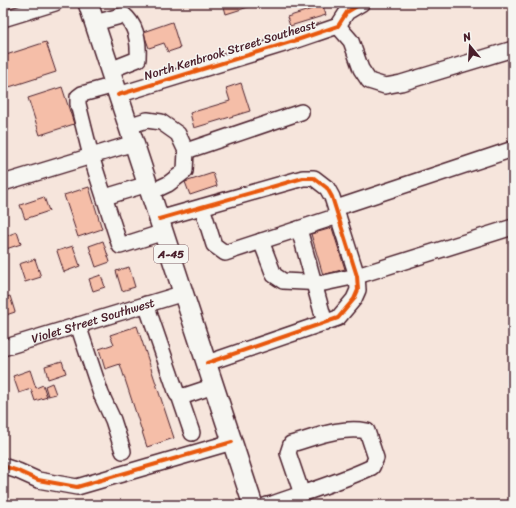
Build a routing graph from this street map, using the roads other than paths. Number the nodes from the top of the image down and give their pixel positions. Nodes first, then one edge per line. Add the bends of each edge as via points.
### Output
1 (55, 3) edge
2 (88, 3) edge
3 (362, 3) edge
4 (3, 19) edge
5 (95, 23) junction
6 (338, 26) junction
7 (513, 49) edge
8 (114, 83) junction
9 (301, 112) dead end
10 (131, 135) junction
11 (513, 149) edge
12 (186, 152) junction
13 (91, 156) junction
14 (3, 182) edge
15 (149, 188) junction
16 (105, 197) junction
17 (202, 207) junction
18 (337, 212) junction
19 (161, 226) junction
20 (513, 227) edge
21 (299, 229) junction
22 (261, 241) junction
23 (357, 276) junction
24 (313, 282) junction
25 (184, 293) junction
26 (146, 304) junction
27 (325, 323) junction
28 (78, 325) junction
29 (3, 348) edge
30 (207, 363) junction
31 (214, 386) junction
32 (179, 395) junction
33 (192, 433) dead end
34 (232, 442) junction
35 (123, 451) dead end
36 (3, 466) edge
37 (302, 494) junction
38 (253, 505) edge
39 (267, 505) edge

1 - 4 street
2 - 5 main road, A-45
3 - 6 street via 347,12
5 - 8 main road, A-45
5 - 8 street via 124,15 131,21 139,47 138,59
6 - 7 street via 351,41 361,69 369,81 385,86 421,78
6 - 8 street, North Kenbrook Street Southeast via 289,43
8 - 10 main road, A-45
8 - 13 street via 78,97
9 - 12 street
10 - 12 street via 146,120 160,122 178,134
10 - 13 street
10 - 15 main road, A-45
11 - 18 street
12 - 15 street via 185,171 168,184
13 - 14 street
13 - 16 street
15 - 16 street
15 - 19 main road, A-45
16 - 19 street via 120,246
17 - 18 street via 303,178 314,178 327,188
17 - 19 street
17 - 22 street via 212,240 219,250 225,252
18 - 21 street
18 - 23 street
19 - 25 main road, A-45
20 - 23 street
21 - 22 street
21 - 24 street
22 - 24 street via 277,278 283,281
23 - 24 street via 324,283
23 - 27 street via 358,290 354,299 338,318
24 - 27 street
25 - 26 street, Violet Street Southwest
25 - 30 main road, A-45
26 - 28 street, Violet Street Southwest
26 - 32 street
27 - 30 street
28 - 29 street, Violet Street Southwest
28 - 35 street via 100,394 113,420
30 - 31 main road, A-45
31 - 32 street via 184,396
31 - 34 main road, A-45
32 - 33 street
34 - 36 street via 77,487 38,480
34 - 38 main road, A-45
37 - 37 street via 372,467 376,458 367,431 354,428 291,444 288,453
37 - 39 street

